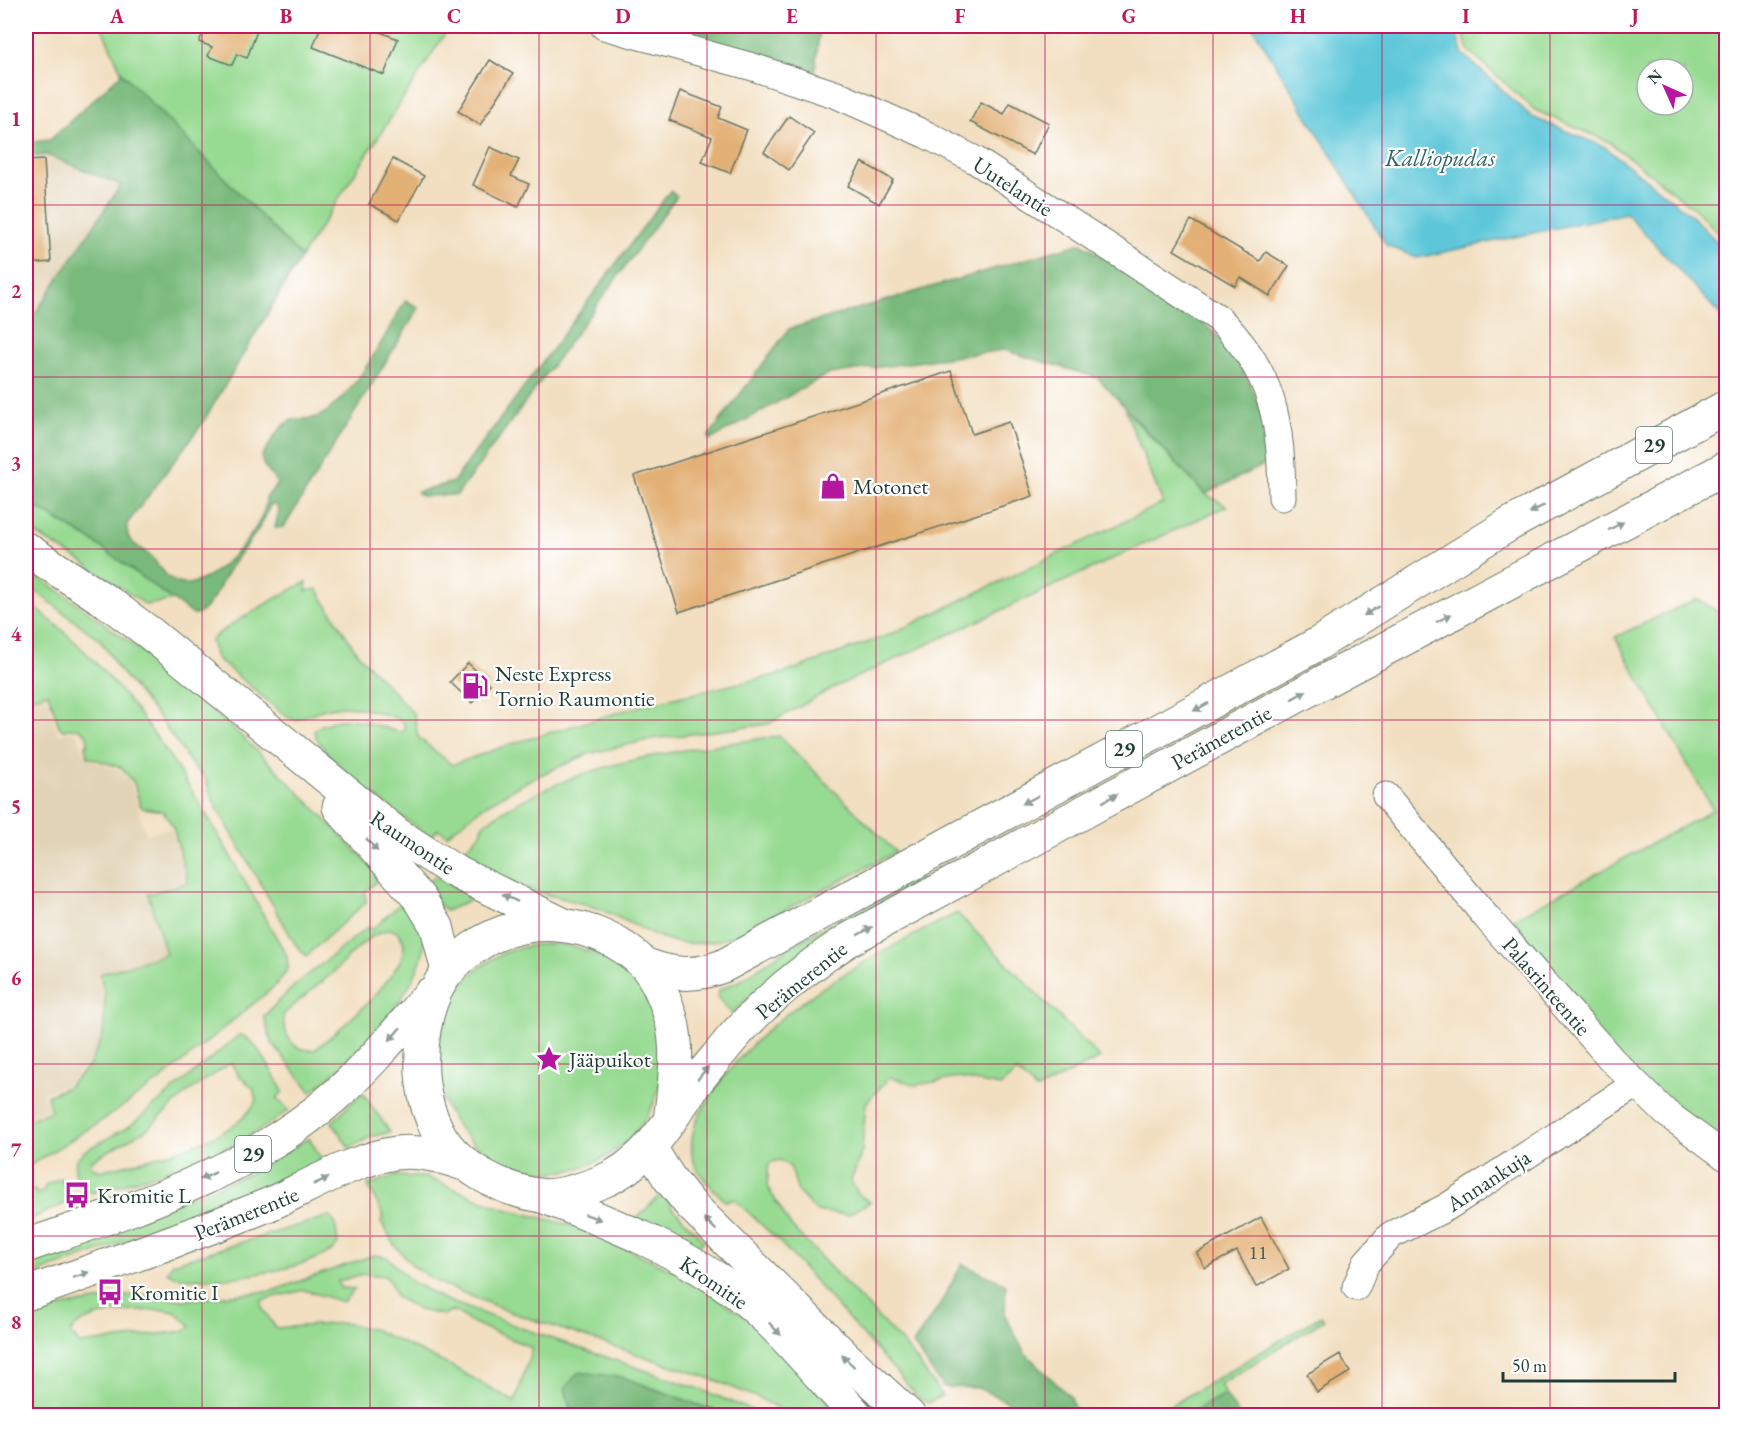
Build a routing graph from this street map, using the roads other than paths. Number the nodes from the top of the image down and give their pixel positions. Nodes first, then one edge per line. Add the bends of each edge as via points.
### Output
1 (604, 26) edge
2 (1723, 408) edge
3 (1726, 468) edge
4 (1282, 498) dead end
5 (26, 549) edge
6 (278, 738) junction
7 (1386, 796) dead end
8 (562, 924) junction
9 (646, 965) junction
10 (441, 981) junction
11 (1635, 1084) junction
12 (670, 1121) junction
13 (650, 1148) junction
14 (1726, 1157) edge
15 (467, 1165) junction
16 (539, 1195) junction
17 (26, 1246) edge
18 (1356, 1287) dead end
19 (26, 1294) edge
20 (857, 1416) edge
21 (909, 1416) edge

1 - 4 street, Uutelantie via 837,95 927,135 975,160 1218,318 1252,356 1268,393 1279,431
2 -> 9 main road, Perämerentie / 29 via 1510,524 1316,645 723,966 684,975
12 -> 3 main road, Perämerentie / 29 via 732,1039 799,976 850,939
5 - 6 main road, Raumontie via 109,603
8 -> 6 main road, Raumontie via 454,871 398,835
6 -> 10 main road, Raumontie via 420,899 437,927
7 - 11 street, Palasrinteentie via 1487,918
8 - 9 main road, 29 via 619,945
8 - 10 main road, 29 via 502,932 463,955
9 - 12 main road, 29 via 671,1019 675,1079
10 - 15 main road, 29 via 422,1044 421,1076 439,1134
10 -> 17 main road, 29 via 336,1095 246,1158 192,1183
11 - 14 street, Palasrinteentie via 1666,1113
11 - 18 street, Annankuja via 1447,1207 1392,1235 1366,1263
12 - 13 main road, 29
13 - 16 main road, 29 via 627,1168 602,1182
21 -> 13 main road, Kromitie via 690,1204
15 - 16 main road, 29 via 500,1184
19 -> 15 main road, Perämerentie / 29 via 208,1229 363,1162 412,1152
16 -> 20 main road, Kromitie via 629,1230 732,1289

